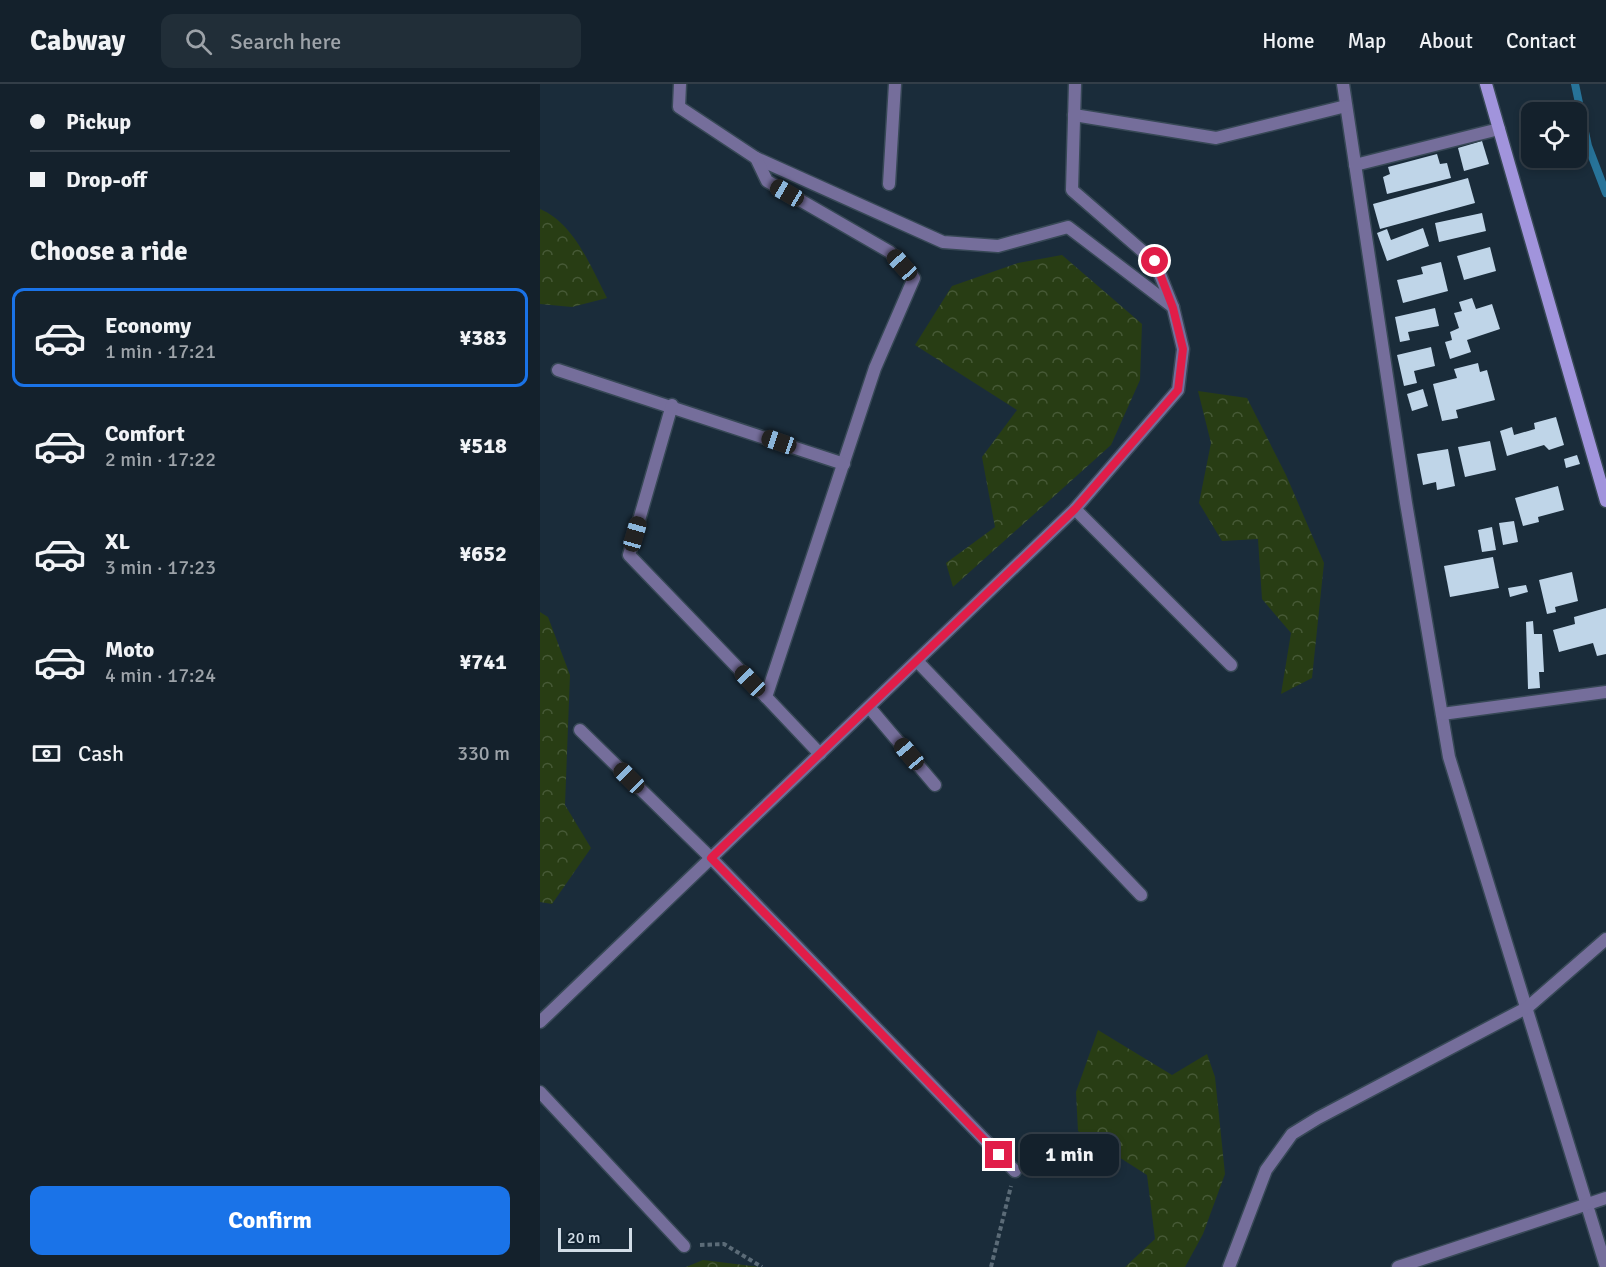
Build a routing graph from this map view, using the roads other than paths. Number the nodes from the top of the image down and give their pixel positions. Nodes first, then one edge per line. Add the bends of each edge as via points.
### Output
1 (680, 84) edge
2 (895, 84) edge
3 (1075, 84) edge
4 (1343, 84) edge
5 (1486, 84) edge
6 (1346, 105) junction
7 (1074, 115) junction
8 (1499, 129) junction
9 (756, 158) junction
10 (1355, 165) junction
11 (890, 183) dead end
12 (1173, 308) junction
13 (558, 370) dead end
14 (672, 405) junction
15 (844, 464) junction
16 (1606, 501) edge
17 (1075, 509) junction
18 (917, 661) junction
19 (1231, 666) dead end
20 (1606, 692) edge
21 (766, 697) junction
22 (869, 707) junction
23 (1442, 714) junction
24 (580, 730) dead end
25 (820, 754) junction
26 (935, 785) dead end
27 (711, 858) junction
28 (1141, 895) dead end
29 (1606, 939) edge
30 (1528, 1007) junction
31 (540, 1022) edge
32 (540, 1092) edge
33 (1015, 1171) road end
34 (1606, 1198) edge
35 (1586, 1205) junction
36 (684, 1246) road end
37 (1229, 1267) edge
38 (1398, 1267) edge
39 (1606, 1267) edge

1 - 9 street via 679,107
2 - 11 street
3 - 7 street
4 - 6 street
5 - 8 street
6 - 7 street via 1215,138
6 - 10 street
7 - 12 street via 1072,190 1155,261
8 - 10 street
8 - 16 street
9 - 12 street via 943,242 998,246 1068,227
9 - 15 street via 767,181 890,252 914,278 875,368
10 - 23 street
12 - 17 street via 1183,349 1178,390
13 - 14 street
14 - 15 street
14 - 21 street via 629,555
15 - 21 street
17 - 18 street
17 - 19 street
18 - 22 street
18 - 28 street
20 - 23 street
21 - 25 street
22 - 25 street
22 - 26 street
23 - 30 street via 1449,757
24 - 27 street
25 - 27 street
27 - 31 street
27 - 33 street
29 - 30 street
30 - 35 street
30 - 37 street via 1292,1134 1266,1170
32 - 36 street
34 - 35 street
35 - 38 street
35 - 39 street

